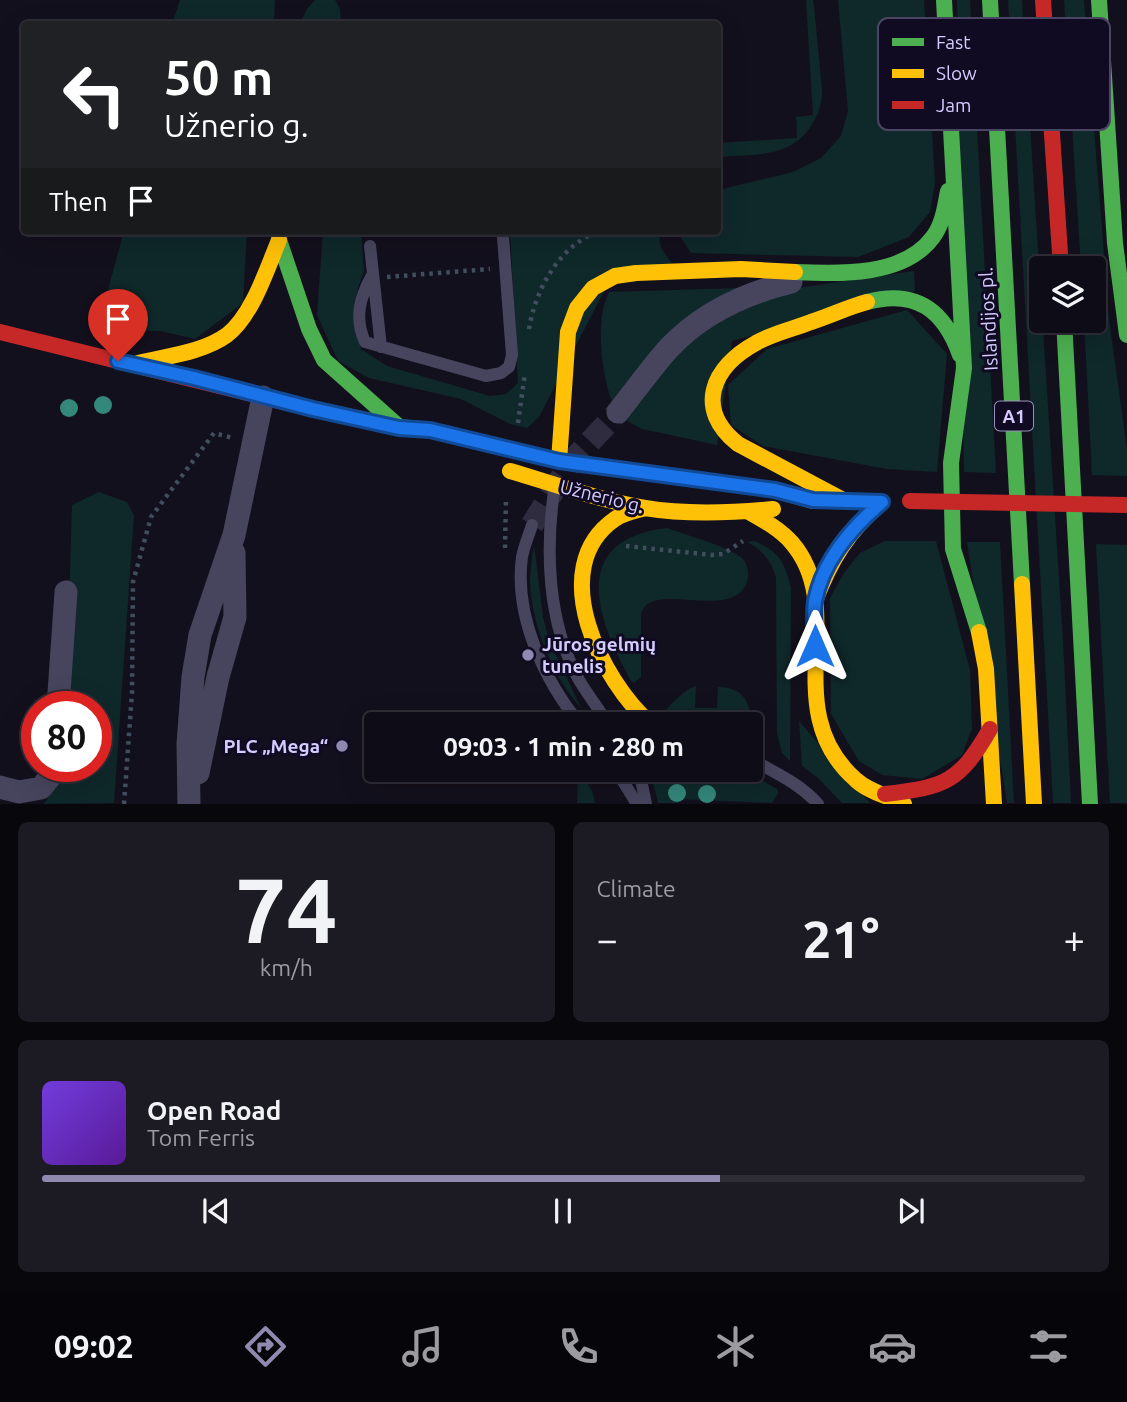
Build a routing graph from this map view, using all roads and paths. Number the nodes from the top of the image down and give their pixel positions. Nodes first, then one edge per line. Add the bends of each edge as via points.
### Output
1 (944, 0) edge
2 (990, 0) edge
3 (1043, 0) edge
4 (1098, 0) edge
5 (945, 18) edge
6 (991, 18) edge
7 (1044, 18) edge
8 (1099, 18) edge
9 (1121, 127) dead end
10 (951, 130) edge
11 (997, 130) edge
12 (1052, 130) edge
13 (1106, 130) edge
14 (953, 169) junction
15 (1109, 174) junction
16 (503, 237) dead end
17 (370, 246) dead end
18 (1060, 256) edge
19 (505, 268) junction
20 (828, 273) junction
21 (373, 276) junction
22 (0, 332) edge
23 (1065, 333) edge
24 (1127, 334) edge
25 (381, 347) junction
26 (132, 364) junction
27 (964, 368) junction
28 (262, 397) junction
29 (618, 412) tunnel mouth
30 (399, 428) junction
31 (254, 444) junction
32 (440, 451) dead end
33 (559, 461) junction
34 (498, 468) dead end
35 (555, 484) junction
36 (813, 500) junction
37 (847, 502) junction
38 (882, 502) junction
39 (1127, 505) edge
40 (645, 508) junction
41 (749, 512) junction
42 (532, 525) tunnel mouth
43 (66, 592) dead end
44 (815, 601) junction
45 (59, 691) edge
46 (570, 712) edge
47 (601, 712) edge
48 (639, 712) edge
49 (990, 729) junction
50 (763, 766) edge
51 (46, 782) edge
52 (624, 782) edge
53 (642, 782) edge
54 (0, 787) edge
55 (885, 794) junction
56 (124, 803) edge
57 (190, 803) edge
58 (638, 803) edge
59 (646, 803) edge
60 (818, 803) edge
61 (904, 803) edge
62 (994, 803) edge
63 (1034, 803) edge
64 (1090, 803) edge

1 - 5 main road
2 - 6 main road, Islandijos pl. / A1
3 - 7 main road
4 - 8 main road
9 - 15 main road
10 - 14 main road
11 - 63 main road, Islandijos pl. / A1
12 - 18 main road
13 - 15 main road
14 - 20 main road via 932,240 906,258 878,269
14 - 27 main road
15 - 24 main road
16 - 19 lane
17 - 21 lane
19 - 21 path
19 - 25 lane via 512,355 509,367 501,373 486,376
20 - 29 street via 758,290 698,323 670,347
20 - 33 main road via 738,269 633,273 608,279 587,292 568,332
21 - 25 lane
21 - 25 lane via 363,291 358,318 365,342
22 - 26 main road, Užnerio g.
23 - 64 main road
26 - 28 main road, Užnerio g.
26 - 30 main road via 226,336 240,323 279,240 324,360
27 - 37 main road via 956,343 930,308 910,299 888,298 866,301 754,343 731,359 710,395 712,412 723,431 745,450
27 - 49 main road via 951,463 953,549 979,633
28 - 30 main road, Užnerio g.
28 - 31 street
30 - 32 main road, Užnerio g.
30 - 33 main road, Užnerio g. via 430,430
31 - 56 path via 214,433 151,517 133,582 132,693
31 - 57 street via 234,535 235,617
33 - 35 main road
33 - 36 main road, Užnerio g. via 775,490
34 - 35 main road, Užnerio g.
35 - 40 main road, Užnerio g.
35 - 47 lane via 548,551 558,620 571,663
36 - 37 main road, Užnerio g.
36 - 41 main road, Užnerio g.
37 - 38 main road, Užnerio g.
38 - 39 main road, Užnerio g., bridge
38 - 44 main road via 838,547
40 - 41 main road, Užnerio g.
40 - 48 main road via 616,519 599,533 584,569 582,598 601,662 617,689
41 - 44 main road via 796,548
42 - 46 lane via 522,556 525,615 546,674
43 - 45 street
44 - 55 main road via 818,719 843,767 863,786
49 - 55 main road via 974,759 954,779 928,789
49 - 62 main road
50 - 60 lane via 790,780
51 - 54 street via 41,788 19,792
52 - 58 lane
53 - 59 lane
55 - 61 main road

